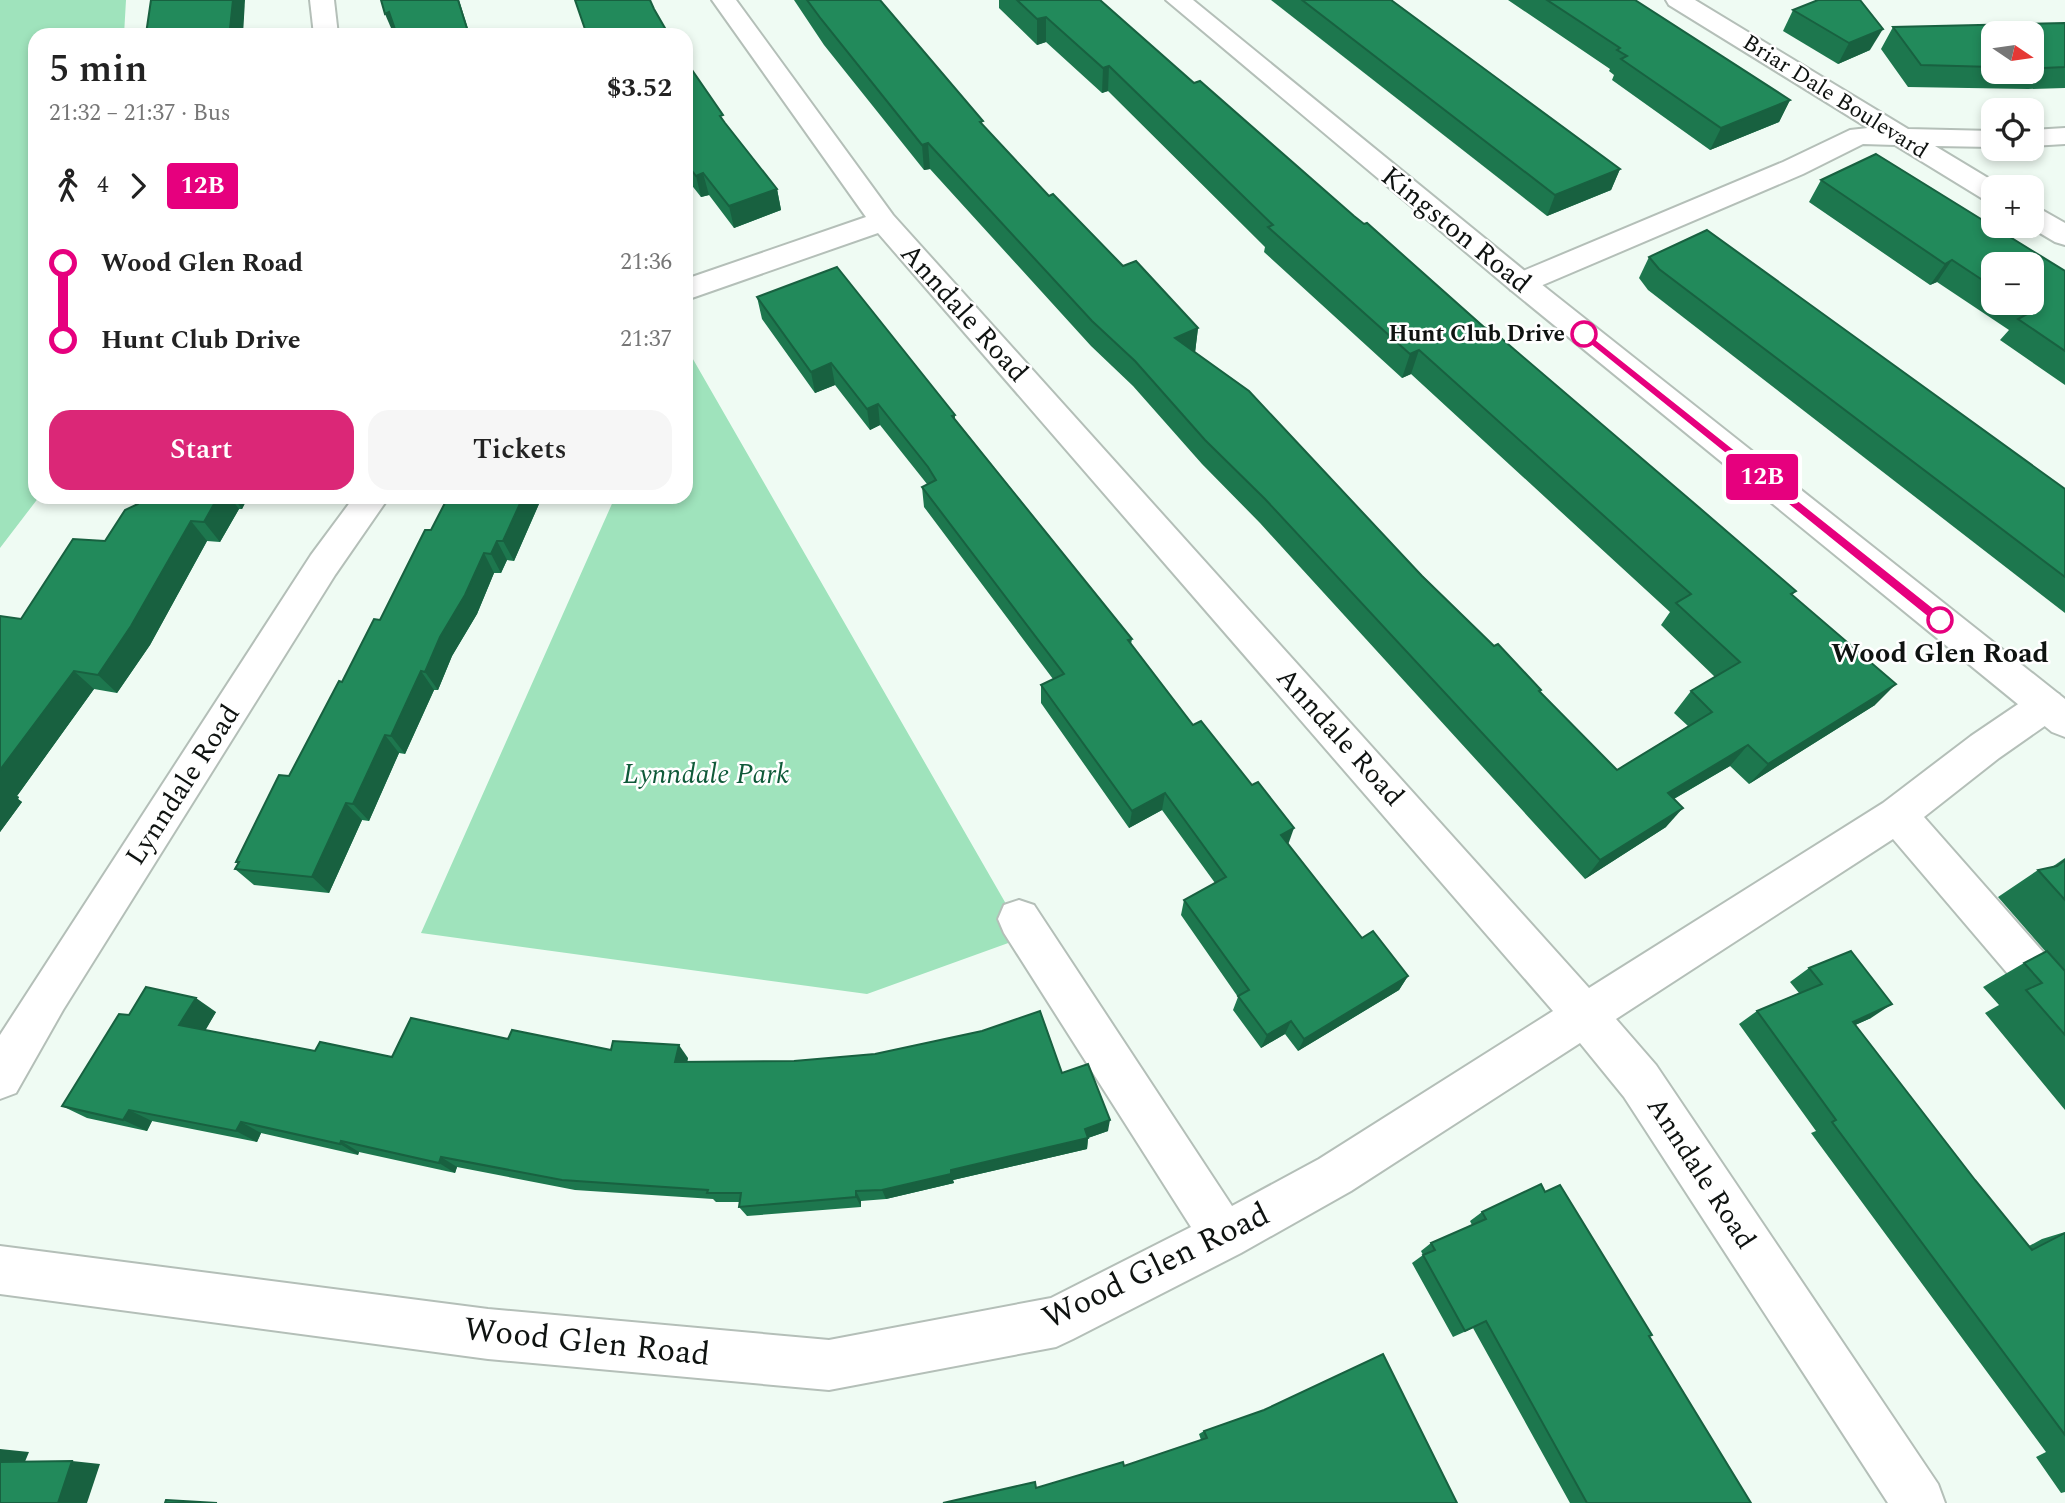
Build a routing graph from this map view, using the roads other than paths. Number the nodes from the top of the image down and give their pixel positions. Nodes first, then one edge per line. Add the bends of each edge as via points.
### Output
1 (322, 0) edge
2 (724, 0) edge
3 (1178, 0) edge
4 (1678, 0) edge
5 (326, 28) edge
6 (1900, 136) junction
7 (2065, 136) edge
8 (2044, 137) edge
9 (1981, 139) edge
10 (1981, 186) edge
11 (883, 221) junction
12 (2044, 223) edge
13 (2065, 236) edge
14 (1521, 284) junction
15 (693, 287) edge
16 (367, 504) edge
17 (2055, 713) edge
18 (1897, 815) junction
19 (1019, 919) dead end
20 (2052, 994) edge
21 (1584, 1014) junction
22 (0, 1077) edge
23 (1224, 1236) junction
24 (0, 1270) edge
25 (1919, 1503) edge

1 - 5 street
2 - 11 street, Anndale Road
3 - 14 street, Kingston Road
4 - 6 street, Briar Dale Boulevard
6 - 9 street
6 - 10 street, Briar Dale Boulevard
6 - 14 street via 1859,136
7 - 8 street
11 - 15 street
11 - 21 street, Anndale Road
12 - 13 street
14 - 17 street, Kingston Road
16 - 22 street, Lynndale Road via 323,565
17 - 18 street, Wood Glen Road via 1984,747
18 - 20 street
18 - 21 street, Wood Glen Road
19 - 23 street
21 - 23 street, Wood Glen Road via 1335,1175
21 - 25 street, Anndale Road via 1640,1081
23 - 24 street, Wood Glen Road via 1056,1322 829,1365 488,1334

